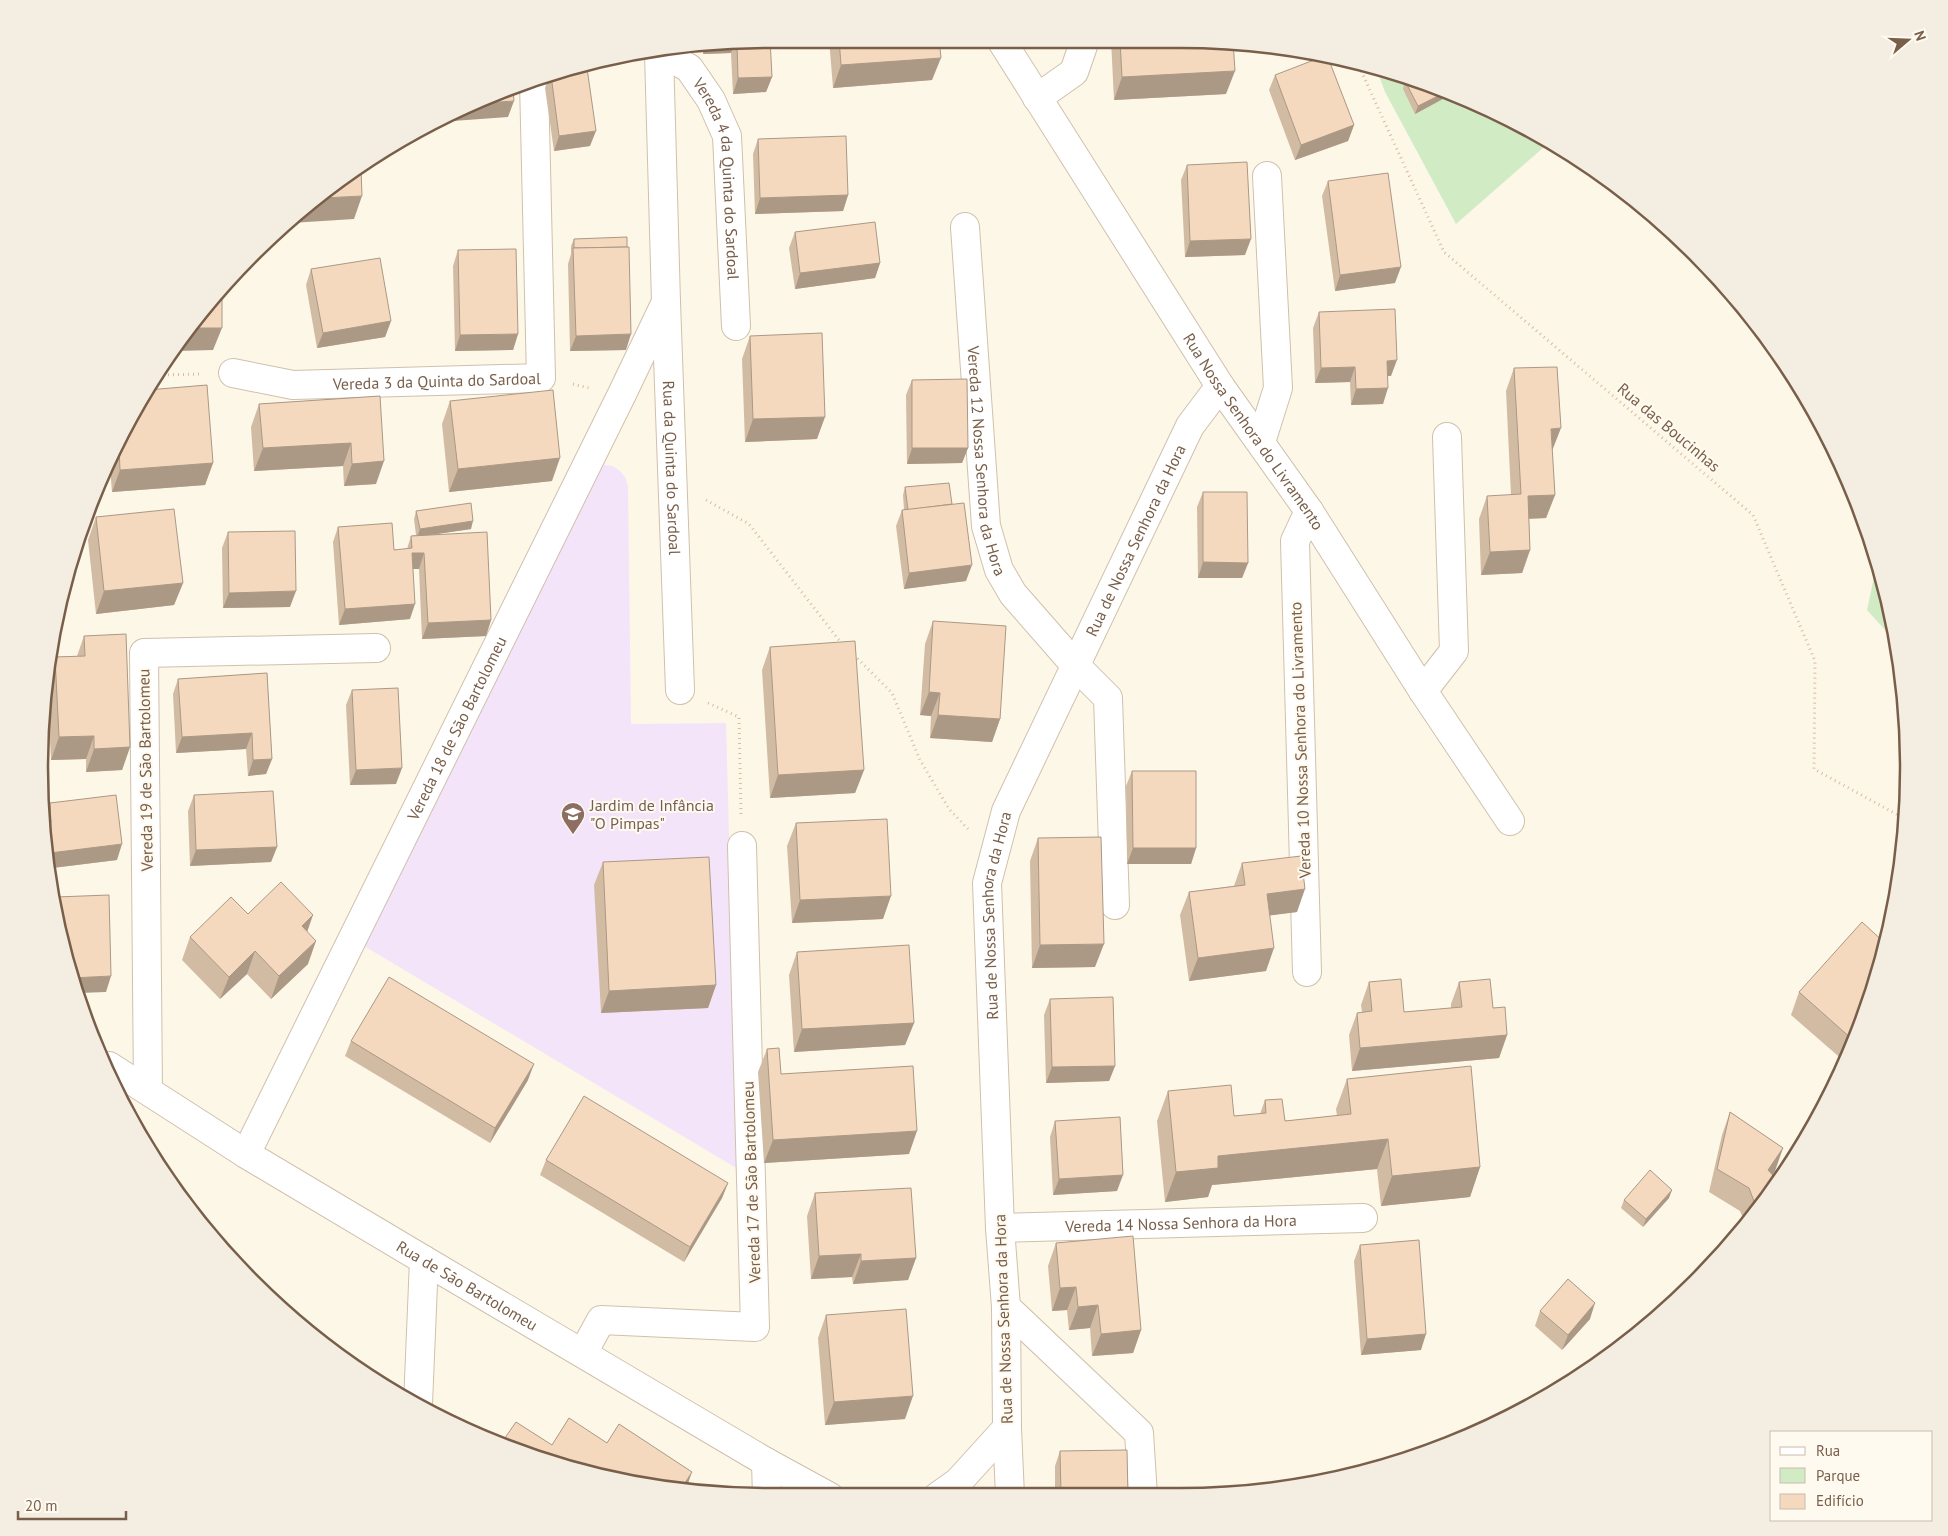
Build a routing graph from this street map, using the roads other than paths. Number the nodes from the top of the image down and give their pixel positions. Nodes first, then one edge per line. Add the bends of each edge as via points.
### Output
1 (1006, 48) edge
2 (1083, 48) edge
3 (665, 55) edge
4 (660, 56) edge
5 (534, 87) edge
6 (1037, 98) junction
7 (1267, 176) dead end
8 (965, 228) dead end
9 (666, 302) junction
10 (736, 326) dead end
11 (233, 373) road end
12 (1220, 386) junction
13 (1447, 437) dead end
14 (1261, 442) junction
15 (1309, 511) junction
16 (376, 648) dead end
17 (1076, 666) junction
18 (680, 690) road end
19 (1423, 691) junction
20 (1510, 821) dead end
21 (742, 846) road end
22 (1116, 905) dead end
23 (1307, 972) dead end
24 (114, 1069) edge
25 (148, 1090) junction
26 (246, 1154) junction
27 (1363, 1218) dead end
28 (1000, 1228) junction
29 (424, 1260) junction
30 (1006, 1306) junction
31 (583, 1353) junction
32 (418, 1398) edge
33 (1007, 1428) junction
34 (766, 1462) junction
35 (767, 1488) edge
36 (814, 1488) edge
37 (950, 1488) edge
38 (1010, 1488) edge
39 (1142, 1488) edge

1 - 6 street, Rua Nossa Senhora do Livramento
2 - 6 street via 1074,72
3 - 10 street, Vereda 4 da Quinta do Sardoal via 689,68 711,100 727,136
4 - 9 street, Rua da Quinta do Sardoal
5 - 11 street, Vereda 3 da Quinta do Sardoal via 541,378 292,385
6 - 12 street, Rua Nossa Senhora do Livramento
7 - 14 street via 1278,388
8 - 17 street, Vereda 12 Nossa Senhora da Hora via 983,501 990,544 999,570 1013,594
9 - 18 street, Rua da Quinta do Sardoal
9 - 26 street, Vereda 18 de São Bartolomeu
12 - 14 street, Rua Nossa Senhora do Livramento
12 - 17 street, Rua de Nossa Senhora da Hora via 1190,426
13 - 19 street via 1454,651
14 - 15 street, Rua Nossa Senhora do Livramento
15 - 19 street, Rua Nossa Senhora do Livramento
15 - 23 street, Vereda 10 Nossa Senhora do Livramento via 1295,541
16 - 25 street, Vereda 19 de São Bartolomeu via 144,653
17 - 22 street, Vereda 12 Nossa Senhora da Hora via 1108,698
17 - 28 street, Rua de Nossa Senhora da Hora via 1006,812 987,883
19 - 20 street, Rua Nossa Senhora do Livramento
21 - 31 street, Vereda 17 de São Bartolomeu via 755,1327 601,1320
24 - 25 street, Rua de São Bartolomeu
25 - 26 street, Rua de São Bartolomeu
26 - 29 street, Rua de São Bartolomeu
27 - 28 street, Vereda 14 Nossa Senhora da Hora
28 - 30 street, Rua de Nossa Senhora da Hora
29 - 31 street, Rua de São Bartolomeu
29 - 32 street
30 - 33 street, Rua de Nossa Senhora da Hora
30 - 39 street via 1139,1434
31 - 34 street, Rua de São Bartolomeu
33 - 37 street
33 - 38 street, Rua de Nossa Senhora da Hora
34 - 35 street
34 - 36 street, Rua de São Bartolomeu

